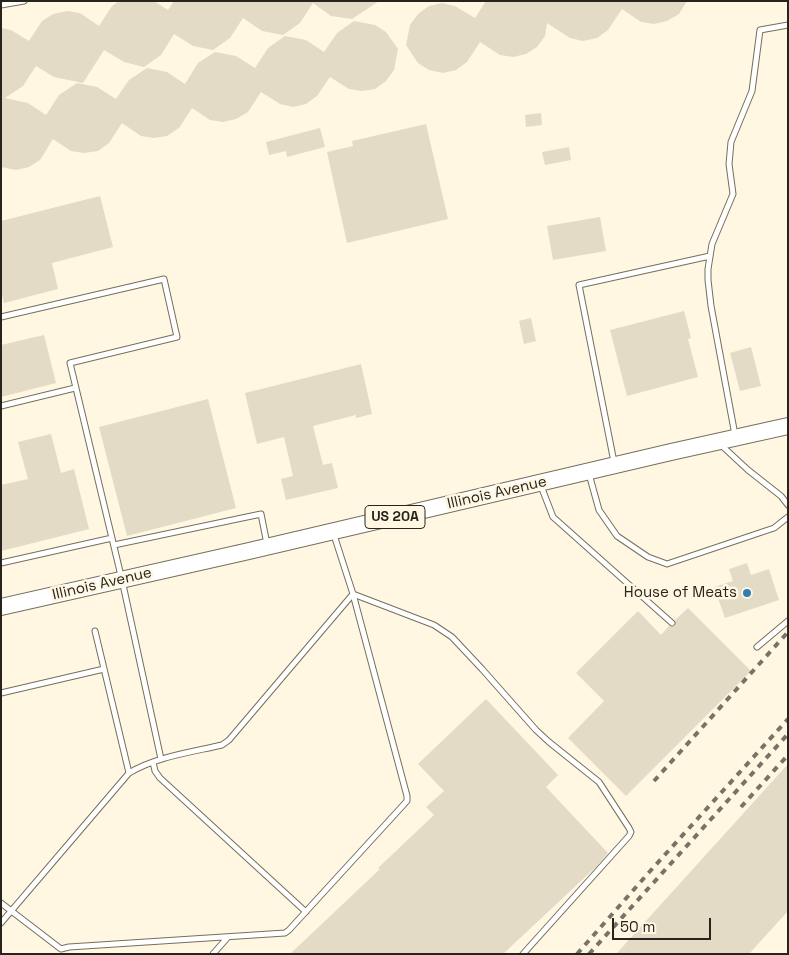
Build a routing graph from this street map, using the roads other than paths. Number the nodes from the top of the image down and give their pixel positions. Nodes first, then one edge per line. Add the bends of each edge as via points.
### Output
1 (24, 1) edge
2 (1, 5) edge
3 (788, 25) edge
4 (710, 256) junction
5 (1, 317) edge
6 (75, 388) junction
7 (1, 406) edge
8 (788, 426) edge
9 (736, 438) junction
10 (717, 442) junction
11 (615, 465) junction
12 (589, 472) junction
13 (540, 483) junction
14 (788, 506) edge
15 (788, 517) edge
16 (333, 532) junction
17 (112, 538) junction
18 (114, 545) junction
19 (267, 547) junction
20 (1, 563) edge
21 (122, 580) junction
22 (353, 594) junction
23 (1, 606) edge
24 (788, 620) edge
25 (672, 623) dead end
26 (95, 631) dead end
27 (757, 647) dead end
28 (104, 669) junction
29 (1, 694) edge
30 (161, 759) junction
31 (153, 762) junction
32 (129, 773) junction
33 (1, 904) edge
34 (12, 912) junction
35 (306, 912) junction
36 (1, 924) edge
37 (228, 936) junction
38 (61, 949) junction
39 (66, 954) edge
40 (213, 954) edge
41 (523, 954) edge

1 - 2 lane
3 - 4 lane via 760,30 752,91 731,142 729,164 733,194
4 - 9 lane via 708,280
4 - 11 lane via 579,285
5 - 6 lane via 164,279 177,337 70,363
6 - 7 lane
6 - 17 lane
8 - 9 main road, Illinois Avenue / US 20A
9 - 10 main road, Illinois Avenue / US 20A
10 - 11 main road, Illinois Avenue / US 20A
10 - 14 lane via 781,496
11 - 12 main road, Illinois Avenue / US 20A
12 - 13 main road, Illinois Avenue / US 20A
12 - 15 lane via 599,510 617,536 648,557 667,564 774,528
13 - 16 main road, Illinois Avenue / US 20A
13 - 25 lane via 553,518
16 - 19 main road, Illinois Avenue / US 20A
16 - 22 lane
17 - 18 lane
17 - 20 lane
18 - 19 lane via 260,514
18 - 21 lane
19 - 21 main road, Illinois Avenue / US 20A
21 - 23 main road, Illinois Avenue / US 20A
21 - 30 lane
22 - 30 lane via 230,740 222,745
22 - 35 lane via 407,801
22 - 41 lane via 434,624 452,637 536,730 599,782 629,828 630,836
24 - 27 lane
26 - 28 lane
28 - 29 lane
28 - 32 lane
30 - 31 lane
31 - 32 lane
31 - 35 lane via 160,778
32 - 34 lane
33 - 34 lane
34 - 36 lane
34 - 38 lane
35 - 37 lane via 285,933
37 - 38 lane
37 - 40 lane
38 - 39 lane

